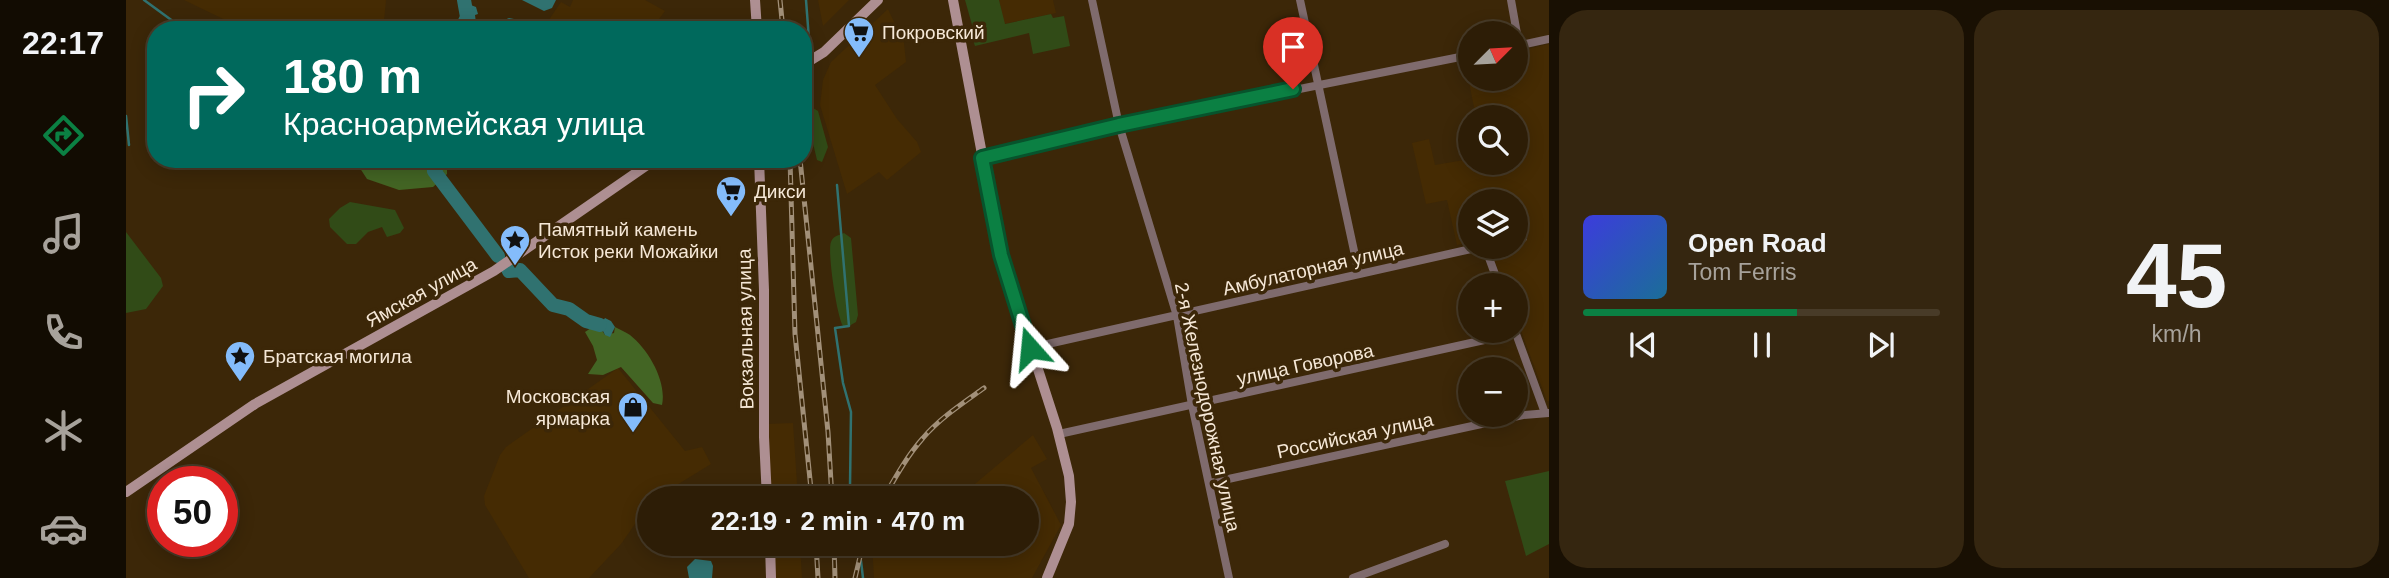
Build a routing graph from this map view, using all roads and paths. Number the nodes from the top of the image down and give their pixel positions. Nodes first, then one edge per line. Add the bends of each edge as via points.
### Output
1 (755, 0) edge
2 (878, 0) edge
3 (953, 0) edge
4 (1092, 0) edge
5 (1300, 0) edge
6 (1511, 0) edge
7 (756, 21) edge
8 (1514, 21) edge
9 (1549, 39) edge
10 (1528, 44) edge
11 (1458, 57) edge
12 (812, 59) edge
13 (1318, 84) junction
14 (1119, 125) junction
15 (982, 158) junction
16 (643, 168) edge
17 (758, 168) edge
18 (1458, 252) edge
19 (1359, 274) junction
20 (1177, 316) junction
21 (1467, 343) edge
22 (1520, 343) edge
23 (1030, 348) junction
24 (1192, 405) junction
25 (1547, 413) edge
26 (1059, 434) junction
27 (1210, 483) junction
28 (766, 486) edge
29 (126, 492) edge
30 (1445, 544) dead end
31 (770, 556) edge
32 (771, 578) edge
33 (1047, 578) edge
34 (1229, 578) edge
35 (1353, 578) edge

1 - 7 main road
2 - 12 main road
3 - 15 main road
4 - 14 street, 2-я Железнодорожная улица
5 - 13 street
6 - 8 street
9 - 10 street
11 - 13 street
13 - 14 street
13 - 19 street
14 - 15 street
14 - 20 street, 2-я Железнодорожная улица
15 - 23 main road via 1001,255
16 - 29 main road, Ямская улица via 494,271 255,404
17 - 28 main road, Вокзальная улица
18 - 19 street, Амбулаторная улица
19 - 20 street, Амбулаторная улица
20 - 23 street, Амбулаторная улица
20 - 24 street, 2-я Железнодорожная улица
21 - 24 street, улица Говорова
22 - 25 street
23 - 26 main road
24 - 26 street, улица Говорова
24 - 27 street, 2-я Железнодорожная улица
25 - 27 street, Российская улица
26 - 33 main road via 1069,481 1070,518
27 - 34 street, 2-я Железнодорожная улица
30 - 35 street
31 - 32 main road

